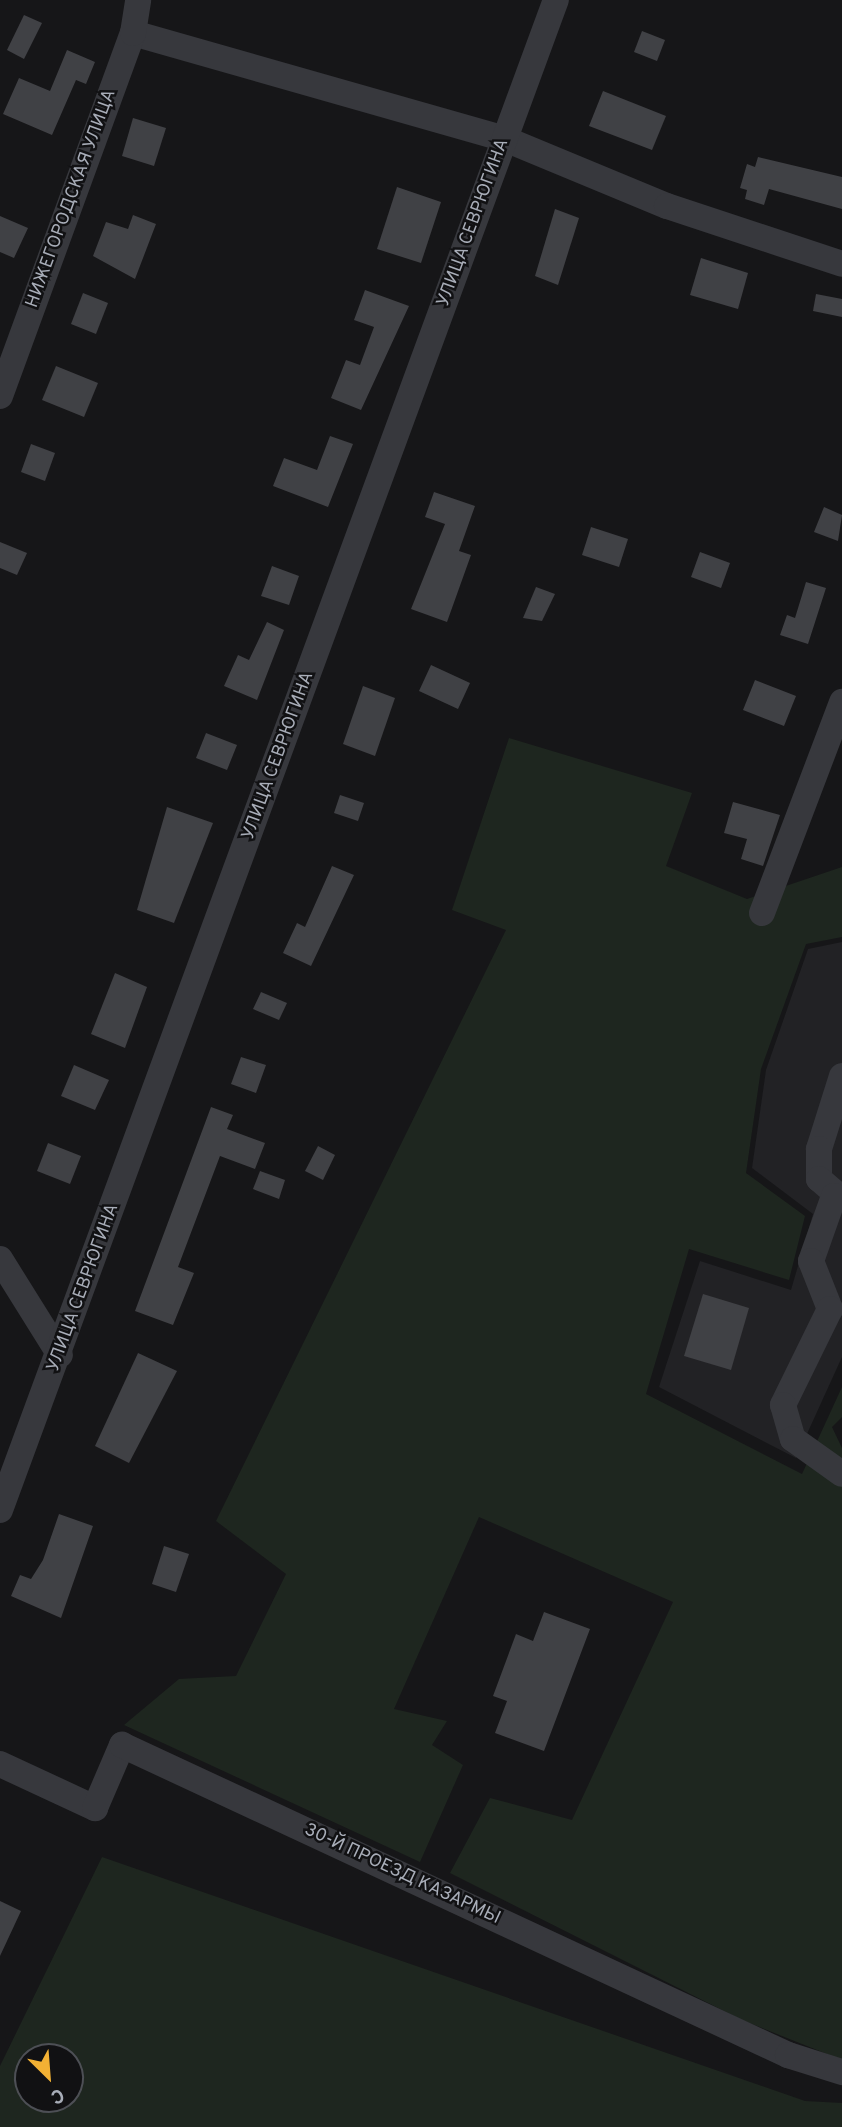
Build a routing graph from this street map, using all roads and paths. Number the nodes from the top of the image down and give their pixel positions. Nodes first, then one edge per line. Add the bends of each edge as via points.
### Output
1 (138, 0) edge
2 (556, 0) edge
3 (133, 33) junction
4 (505, 139) junction
5 (842, 264) edge
6 (0, 396) edge
7 (842, 702) edge
8 (762, 913) dead end
9 (842, 1076) edge
10 (838, 1198) edge
11 (0, 1259) edge
12 (60, 1355) junction
13 (842, 1474) edge
14 (0, 1510) edge
15 (0, 1764) edge
16 (842, 2072) edge

1 - 3 street, НИЖЕГОРОДСКАЯ УЛИЦА
2 - 4 street, УЛИЦА СЕВРЮГИНА
3 - 4 street
3 - 6 street, НИЖЕГОРОДСКАЯ УЛИЦА
4 - 5 street via 667,206
4 - 12 street, УЛИЦА СЕВРЮГИНА
7 - 8 street
9 - 10 street via 819,1149 820,1179
10 - 13 street via 811,1261 830,1309 783,1405 793,1439
11 - 12 street
12 - 14 street, УЛИЦА СЕВРЮГИНА
15 - 16 street, 30-Й ПРОЕЗД КАЗАРМЫ via 95,1808 122,1745 788,2055

